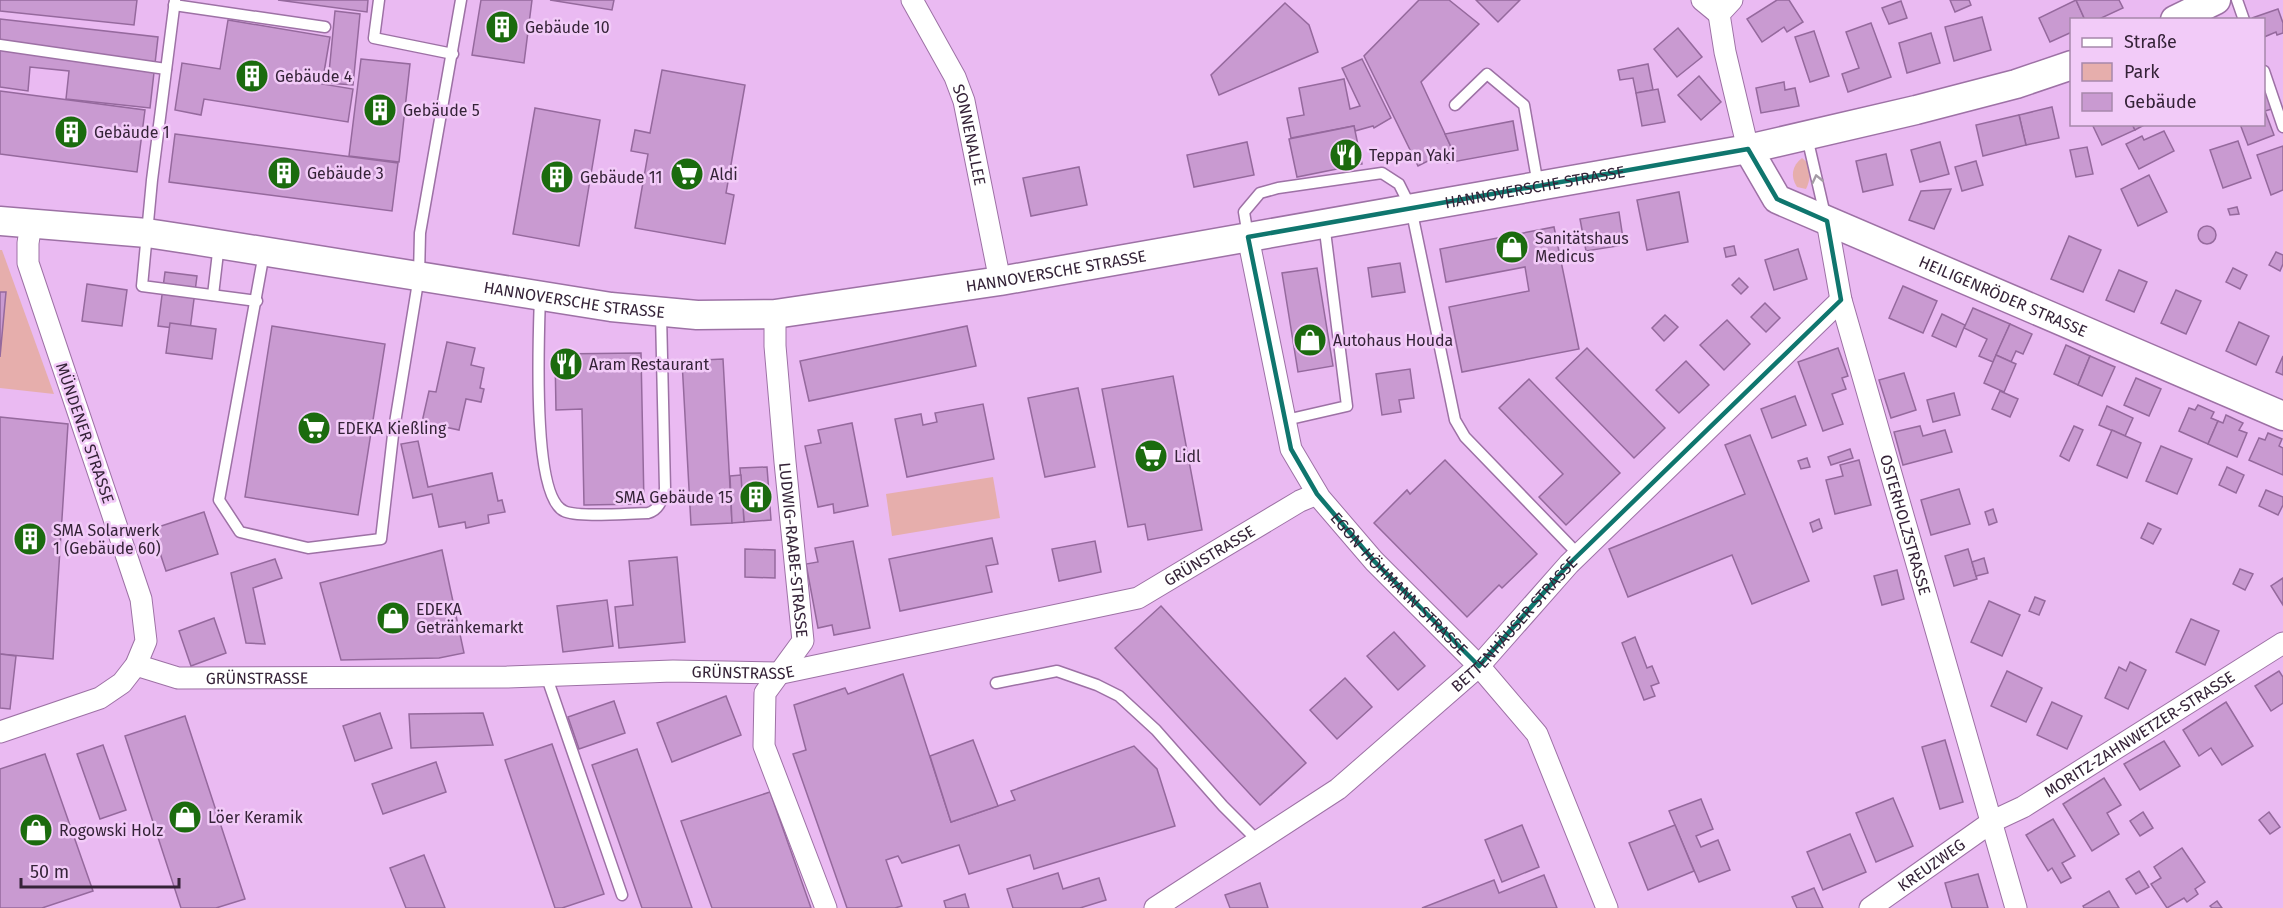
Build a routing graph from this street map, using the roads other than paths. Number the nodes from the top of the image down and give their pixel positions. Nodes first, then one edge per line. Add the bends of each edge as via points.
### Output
1 (380, 0) edge
2 (461, 0) edge
3 (912, 0) edge
4 (1702, 0) edge
5 (2216, 0) edge
6 (2237, 0) edge
7 (175, 3) edge
8 (1725, 7) edge
9 (2179, 18) edge
10 (2243, 18) edge
11 (324, 27) dead end
12 (0, 45) edge
13 (453, 54) junction
14 (2070, 65) edge
15 (166, 69) junction
16 (2265, 74) edge
17 (1455, 105) dead end
18 (2283, 127) edge
19 (1807, 136) junction
20 (1748, 149) junction
21 (1538, 186) junction
22 (1411, 208) junction
23 (0, 221) edge
24 (1827, 221) junction
25 (1324, 223) junction
26 (31, 224) junction
27 (147, 233) junction
28 (1248, 237) junction
29 (219, 244) junction
30 (264, 251) junction
31 (419, 276) junction
32 (1000, 280) junction
33 (213, 295) junction
34 (540, 295) junction
35 (1841, 300) junction
36 (257, 301) junction
37 (660, 312) junction
38 (775, 314) junction
39 (2283, 416) edge
40 (1286, 420) junction
41 (1317, 494) junction
42 (1578, 554) junction
43 (2283, 643) edge
44 (136, 665) junction
45 (1479, 666) junction
46 (782, 673) junction
47 (546, 675) junction
48 (996, 682) dead end
49 (0, 732) edge
50 (1993, 821) junction
51 (1257, 841) junction
52 (622, 895) dead end
53 (826, 908) edge
54 (1155, 908) edge
55 (1606, 908) edge
56 (1870, 908) edge
57 (2016, 908) edge

1 - 13 lane via 374,38
2 - 13 lane
3 - 32 street, SONNENALLEE via 964,100
4 - 8 street
5 - 9 main road
6 - 10 lane
7 - 11 lane
7 - 15 lane
8 - 20 street via 1725,52
12 - 15 lane
13 - 31 lane via 420,233
14 - 19 main road, HANNOVERSCHE STRASSE via 2016,84
15 - 27 lane
16 - 18 lane
17 - 21 lane via 1487,74 1524,105
19 - 20 main road, HANNOVERSCHE STRASSE
24 -> 19 lane, OSTERHOLZSTRASSE
20 - 21 main road, HANNOVERSCHE STRASSE
20 - 24 main road, HEILIGENRÖDER STRASSE via 1777,198
21 - 22 main road, HANNOVERSCHE STRASSE
22 - 25 main road, HANNOVERSCHE STRASSE
22 - 28 lane via 1399,184 1382,172 1278,188 1260,193 1245,212
22 - 42 lane via 1455,420 1465,437
23 - 26 main road, HANNOVERSCHE STRASSE
24 - 35 street, OSTERHOLZSTRASSE
24 - 39 main road, HEILIGENRÖDER STRASSE
25 - 28 main road, HANNOVERSCHE STRASSE
25 - 40 lane via 1347,406
26 - 27 main road, HANNOVERSCHE STRASSE
26 - 44 street, MÜNDENER STRASSE via 28,263 141,598 146,641
27 - 29 main road, HANNOVERSCHE STRASSE
27 - 33 lane via 142,286
28 - 32 main road, HANNOVERSCHE STRASSE
28 - 40 street, EGON-HÖHMANN-STRASSE
29 - 30 main road, HANNOVERSCHE STRASSE
29 - 33 lane
30 - 31 main road, HANNOVERSCHE STRASSE
30 - 36 lane
31 - 34 main road, HANNOVERSCHE STRASSE
31 - 36 lane via 381,539 308,549 240,532 219,500
32 - 38 main road, HANNOVERSCHE STRASSE
33 - 36 lane
34 - 37 main road, HANNOVERSCHE STRASSE
34 - 37 lane via 540,425 549,492 564,512 648,513 662,500 665,489
35 - 42 street, BETTENHÄUSER STRASSE
35 - 50 street, OSTERHOLZSTRASSE
37 - 38 main road, HANNOVERSCHE STRASSE
38 - 46 street, LUDWIG-RAABE-STRASSE via 803,642
40 - 41 street, EGON-HÖHMANN-STRASSE via 1292,449
41 - 45 street, EGON-HÖHMANN-STRASSE via 1374,561
41 - 46 street, GRÜNSTRASSE via 1138,598
42 - 45 street, BETTENHÄUSER STRASSE
43 - 50 street, MORITZ-ZAHNWETZER-STRASSE via 2023,807
44 - 47 street, GRÜNSTRASSE via 178,678
44 - 49 street, MÜNDENER STRASSE via 122,683 100,698
45 - 51 street, BETTENHÄUSER STRASSE via 1338,789
45 - 55 street, EGON-HÖHMANN-STRASSE via 1537,734
46 - 47 street, GRÜNSTRASSE
46 - 53 street, LUDWIG-RAABE-STRASSE via 765,693 764,746
47 - 52 lane
48 - 51 lane via 1057,671 1119,696 1156,730
50 - 56 street, KREUZWEG
50 - 57 street, OSTERHOLZSTRASSE
51 - 54 street, BETTENHÄUSER STRASSE

